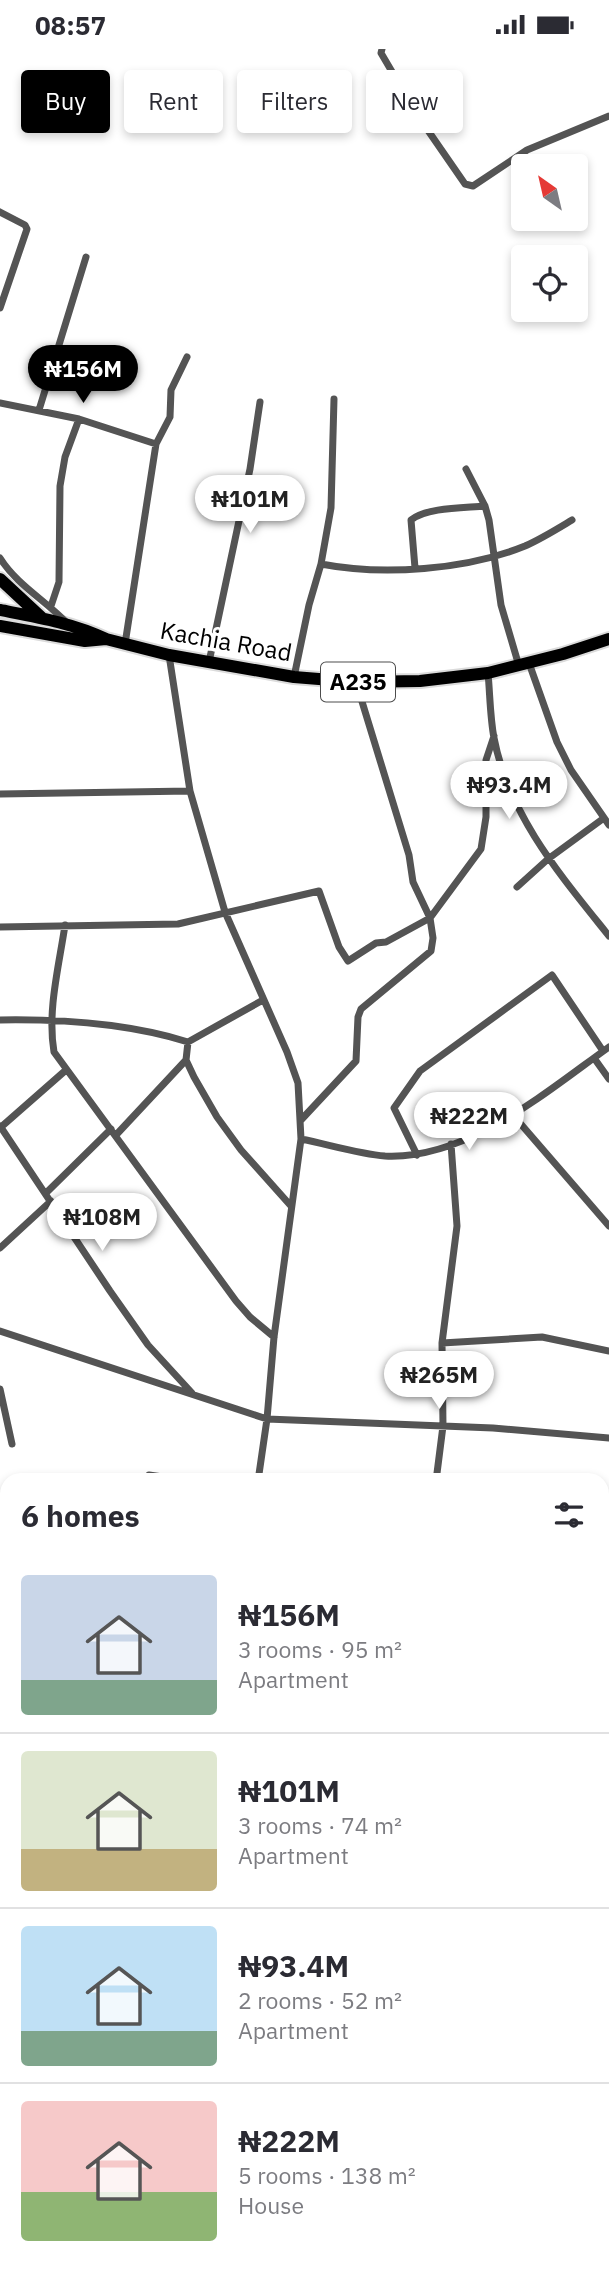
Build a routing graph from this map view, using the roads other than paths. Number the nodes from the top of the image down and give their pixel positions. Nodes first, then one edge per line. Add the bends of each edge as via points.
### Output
1 (382, 49) edge
2 (609, 116) edge
3 (0, 212) edge
4 (86, 257) dead end
5 (0, 308) edge
6 (187, 357) dead end
7 (334, 399) dead end
8 (260, 402) dead end
9 (0, 404) edge
10 (38, 410) junction
11 (79, 419) junction
12 (156, 444) junction
13 (466, 469) dead end
14 (485, 506) junction
15 (572, 520) dead end
16 (495, 556) junction
17 (0, 558) edge
18 (321, 564) junction
19 (415, 568) junction
20 (0, 579) edge
21 (51, 606) junction
22 (0, 610) edge
23 (43, 618) junction
24 (0, 626) edge
25 (70, 626) junction
26 (16, 629) junction
27 (0, 635) edge
28 (106, 639) junction
29 (609, 639) edge
30 (125, 644) junction
31 (169, 655) junction
32 (209, 662) junction
33 (524, 665) junction
34 (488, 673) junction
35 (294, 677) junction
36 (356, 682) junction
37 (494, 736) junction
38 (190, 791) junction
39 (0, 794) edge
40 (604, 818) junction
41 (609, 825) edge
42 (548, 859) junction
43 (517, 887) dead end
44 (225, 912) junction
45 (430, 918) junction
46 (65, 925) junction
47 (0, 927) edge
48 (609, 936) edge
49 (263, 1000) junction
50 (52, 1019) junction
51 (0, 1020) edge
52 (188, 1042) junction
53 (606, 1049) edge
54 (594, 1058) junction
55 (186, 1059) junction
56 (66, 1070) junction
57 (609, 1079) edge
58 (513, 1115) junction
59 (301, 1120) junction
60 (1, 1127) edge
61 (114, 1132) junction
62 (301, 1139) junction
63 (451, 1144) junction
64 (417, 1155) junction
65 (46, 1193) junction
66 (51, 1201) junction
67 (291, 1206) junction
68 (609, 1226) edge
69 (0, 1248) edge
70 (0, 1331) edge
71 (274, 1337) junction
72 (442, 1343) junction
73 (609, 1351) edge
74 (0, 1389) edge
75 (193, 1394) junction
76 (267, 1419) junction
77 (443, 1426) junction
78 (609, 1437) edge
79 (12, 1444) dead end
80 (259, 1473) edge
81 (437, 1473) edge

1 - 2 street via 418,116 465,184 473,186 527,150
3 - 5 street via 27,229
4 - 10 street
6 - 12 street via 171,390 170,418
7 - 18 street via 331,508
8 - 32 street
9 - 10 street
10 - 11 street
11 - 12 street
11 - 21 street via 60,486 60,582
12 - 30 street
13 - 14 street
14 - 16 street
14 - 19 street via 428,512 411,520
15 - 16 street via 526,546
16 - 19 street
16 - 33 street via 501,605
17 - 21 street via 16,578
18 - 19 street via 371,570
18 - 35 street
20 - 23 highway
21 - 25 street
22 - 23 highway, A235
23 - 25 highway, A235
24 - 26 highway, Kachia Road / A235
25 - 28 highway, A235
26 - 27 highway
26 - 28 highway, Kachia Road / A235 via 85,641
28 - 30 highway, Kachia Road / A235
29 - 33 highway, Kachia Road / A235
30 - 31 highway, Kachia Road / A235
31 - 32 highway, Kachia Road / A235
31 - 38 street
32 - 35 highway, Kachia Road / A235
33 - 34 highway, Kachia Road / A235
33 - 40 street via 571,770
34 - 36 highway, Kachia Road / A235
34 - 37 street
35 - 36 highway, Kachia Road / A235
36 - 45 street via 409,855 413,882
37 - 42 street via 513,797
37 - 45 street via 486,760 481,849
38 - 39 street
38 - 44 street
40 - 41 street
40 - 42 street
42 - 43 street
42 - 48 street
44 - 45 street via 319,891 348,961
44 - 46 street via 178,924
44 - 49 street
45 - 59 street via 431,951 361,1009 355,1061
46 - 47 street
46 - 50 street
49 - 52 street
49 - 59 street via 298,1083
50 - 51 street
50 - 52 street
50 - 56 street via 54,1052
52 - 55 street
53 - 54 street
53 - 64 street via 552,975 410,1083 394,1108
54 - 57 street
54 - 58 street
55 - 61 street
55 - 67 street via 217,1117
56 - 60 street
56 - 61 street
58 - 63 street
58 - 68 street
59 - 62 street
60 - 65 street
61 - 65 street
61 - 71 street via 236,1301
62 - 64 street via 384,1156
62 - 67 street
63 - 64 street
63 - 72 street via 457,1226
65 - 66 street
66 - 69 street
66 - 75 street via 148,1345
67 - 71 street
70 - 75 street
71 - 76 street
72 - 73 street via 542,1337
72 - 77 street
74 - 79 street
75 - 76 street
76 - 77 street
76 - 80 street
77 - 78 street
77 - 81 street

